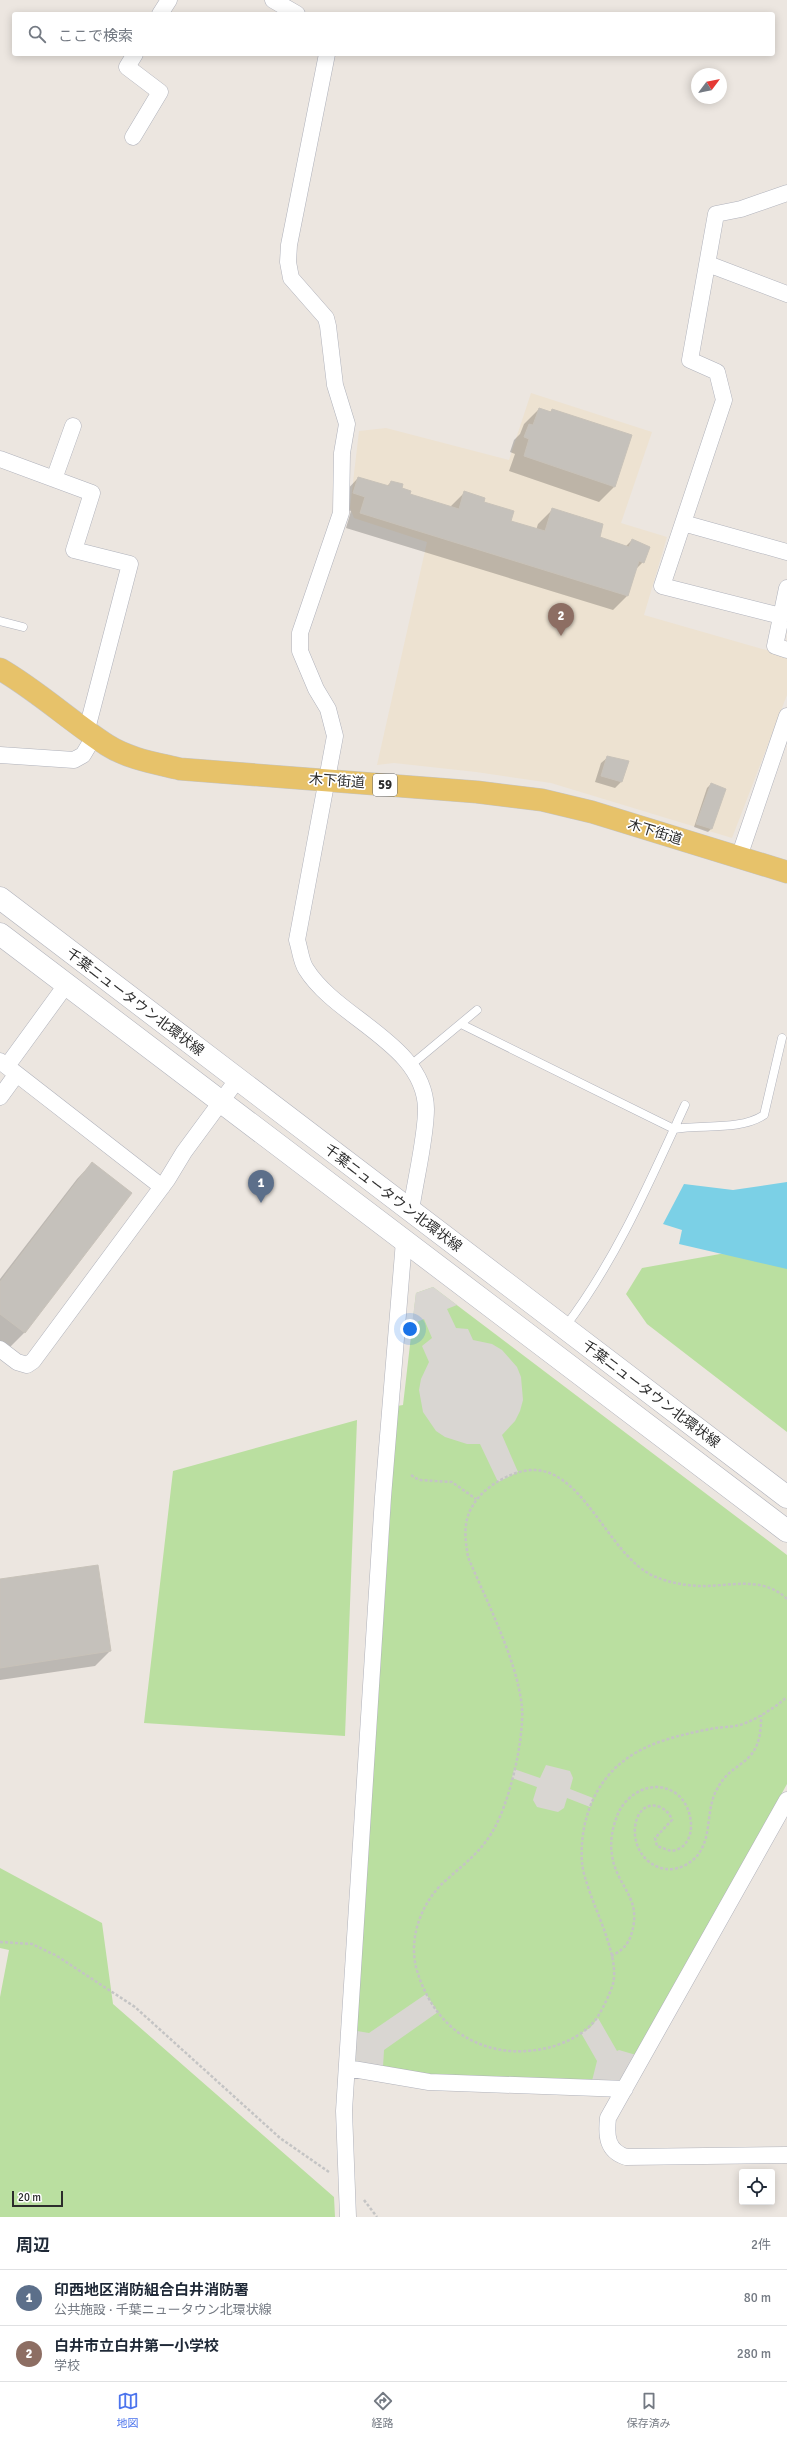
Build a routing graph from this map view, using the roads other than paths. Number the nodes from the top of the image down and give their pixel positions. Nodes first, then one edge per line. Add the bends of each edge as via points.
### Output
1 (169, 0) edge
2 (273, 0) edge
3 (161, 12) edge
4 (294, 12) edge
5 (134, 56) edge
6 (327, 56) edge
7 (133, 137) dead end
8 (787, 193) edge
9 (708, 264) junction
10 (787, 294) edge
11 (73, 426) dead end
12 (0, 459) edge
13 (54, 479) junction
14 (683, 523) junction
15 (787, 552) edge
16 (787, 588) edge
17 (781, 616) junction
18 (0, 621) edge
19 (23, 627) dead end
20 (787, 650) edge
21 (0, 669) edge
22 (787, 716) edge
23 (91, 732) junction
24 (0, 755) edge
25 (328, 780) junction
26 (739, 857) junction
27 (787, 872) edge
28 (0, 898) edge
29 (0, 934) edge
30 (66, 985) junction
31 (478, 1010) dead end
32 (461, 1024) junction
33 (782, 1038) dead end
34 (411, 1065) junction
35 (8, 1067) edge
36 (237, 1080) junction
37 (0, 1096) edge
38 (221, 1102) junction
39 (685, 1104) dead end
40 (674, 1129) junction
41 (162, 1187) junction
42 (411, 1212) junction
43 (404, 1241) junction
44 (564, 1328) junction
45 (0, 1349) edge
46 (787, 1497) edge
47 (787, 1531) edge
48 (787, 1800) edge
49 (347, 2068) junction
50 (625, 2089) junction
51 (787, 2155) edge
52 (348, 2217) edge

1 - 3 street
2 - 4 street
5 - 7 street via 127,67 160,92
6 - 25 street via 289,245 288,262 291,278 326,318 335,385 347,424 342,453 341,513 300,633 300,651 316,689 328,709 335,736
8 - 9 street via 741,209 716,214
9 - 10 street
9 - 14 street via 690,360 718,372 724,400
11 - 13 street
12 - 13 street
13 - 23 street via 92,493 74,550 130,564
14 - 15 street
14 - 17 street via 662,586
16 - 17 street
17 - 20 street via 775,646
18 - 19 lane
21 - 23 main road, 木下街道 / 59 via 27,684
22 - 26 street
23 - 24 street via 83,756 74,760
23 - 25 main road, 木下街道 / 59 via 108,745 137,759 180,769
25 - 26 main road, 木下街道 / 59 via 542,800 592,812
25 - 34 street via 297,940 305,969 328,995
26 - 27 main road, 木下街道 / 59
28 - 36 main road, 千葉ニュータウン北環状線
29 - 30 main road, 千葉ニュータウン北環状線
30 - 35 street
30 - 38 main road, 千葉ニュータウン北環状線
31 - 32 lane
32 - 34 lane
32 - 40 lane
33 - 40 lane via 764,1116 754,1122
34 - 42 street via 422,1090 426,1108
35 - 37 street
35 - 41 street
36 - 38 street
36 - 42 main road, 千葉ニュータウン北環状線
38 - 41 street
38 - 43 main road, 千葉ニュータウン北環状線
39 - 40 lane
40 - 44 lane via 636,1210 589,1296
41 - 45 street via 33,1361 27,1365 17,1362
42 - 44 main road, 千葉ニュータウン北環状線
43 - 47 main road, 千葉ニュータウン北環状線
43 - 49 street via 383,1497
44 - 46 main road, 千葉ニュータウン北環状線
48 - 50 street
49 - 50 street via 429,2082
49 - 52 street via 344,2111
50 - 51 street via 608,2122 607,2138 618,2154 626,2157

